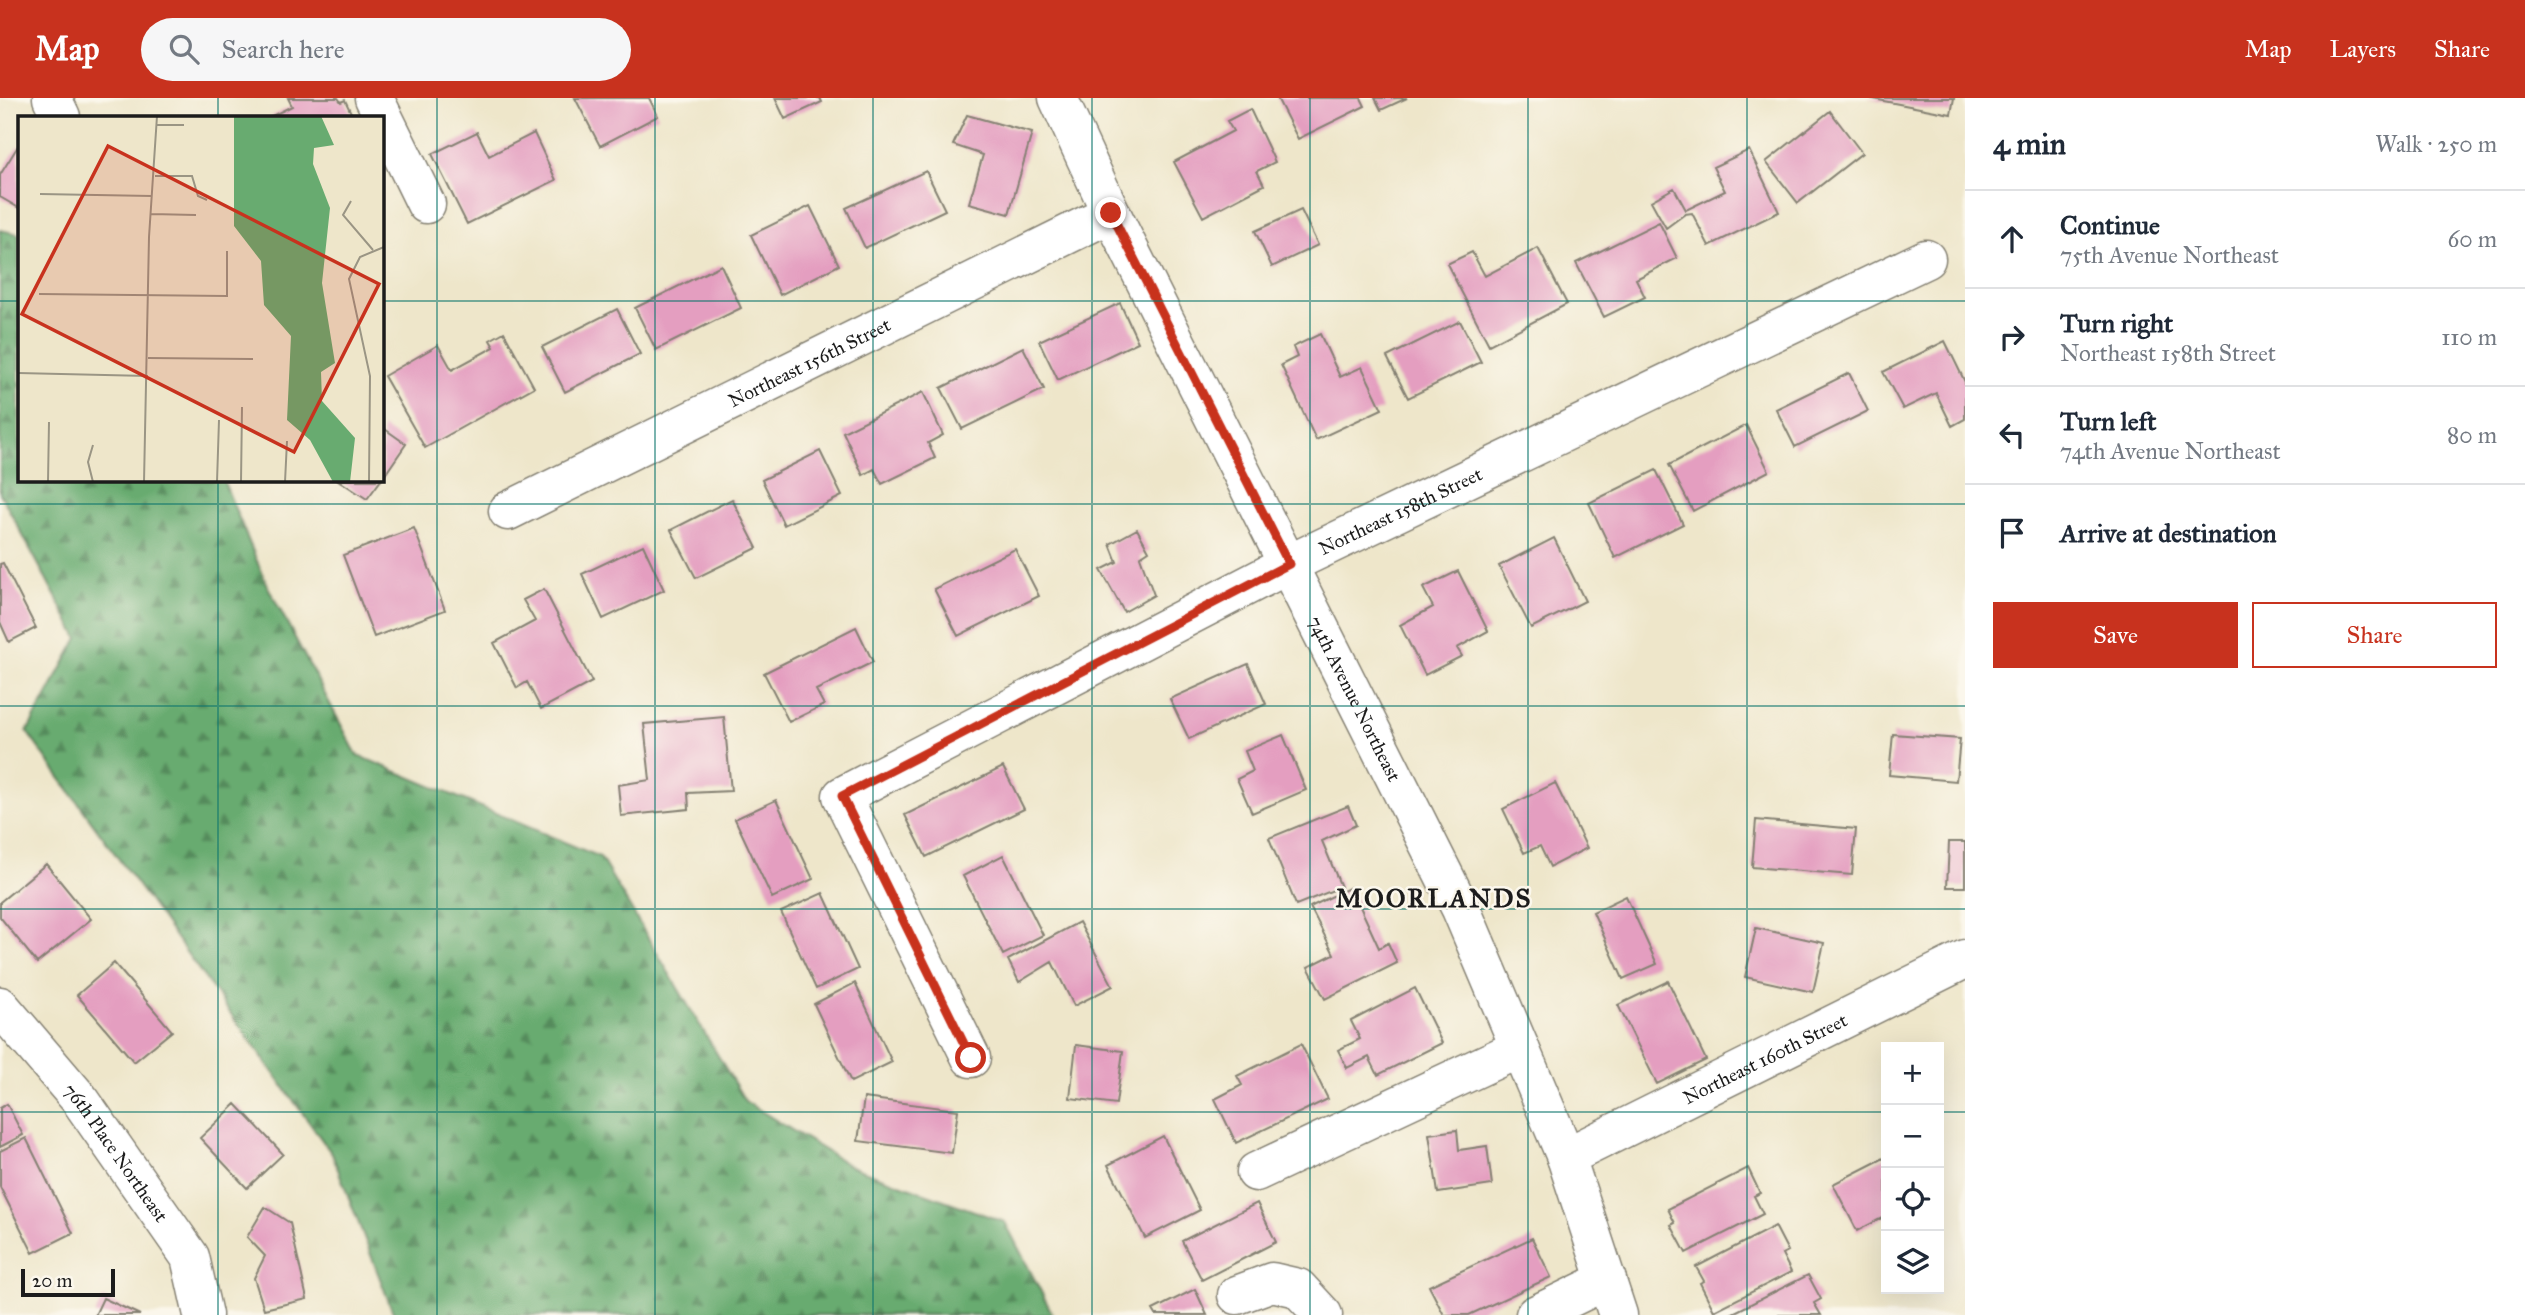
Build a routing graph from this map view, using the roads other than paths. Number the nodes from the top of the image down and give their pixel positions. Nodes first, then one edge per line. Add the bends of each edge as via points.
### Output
1 (52, 98) edge
2 (374, 98) edge
3 (1068, 101) edge
4 (61, 116) edge
5 (383, 116) edge
6 (383, 116) edge
7 (426, 204) dead end
8 (1111, 213) junction
9 (1926, 259) dead end
10 (508, 511) dead end
11 (1289, 564) junction
12 (1965, 959) edge
13 (0, 1006) edge
14 (1520, 1048) junction
15 (971, 1058) dead end
16 (1566, 1157) junction
17 (1256, 1172) dead end
18 (1237, 1295) dead end
19 (1612, 1297) edge
20 (203, 1315) edge
21 (1323, 1315) edge
22 (1535, 1315) edge

1 - 4 street
2 - 5 street
3 - 8 street, 74th Avenue Northeast
6 - 7 street
8 - 10 street, Northeast 156th Street
8 - 11 street, 74th Avenue Northeast
9 - 11 street, Northeast 158th Street
11 - 14 street, 74th Avenue Northeast via 1461,909
11 - 15 street, Northeast 158th Street via 842,796
12 - 16 street, Northeast 160th Street
13 - 20 street, 76th Place Northeast via 80,1101 190,1257
14 - 16 street, 74th Avenue Northeast
14 - 17 street
16 - 19 street, 74th Avenue Northeast
18 - 21 street via 1272,1282 1298,1288
19 - 22 street

